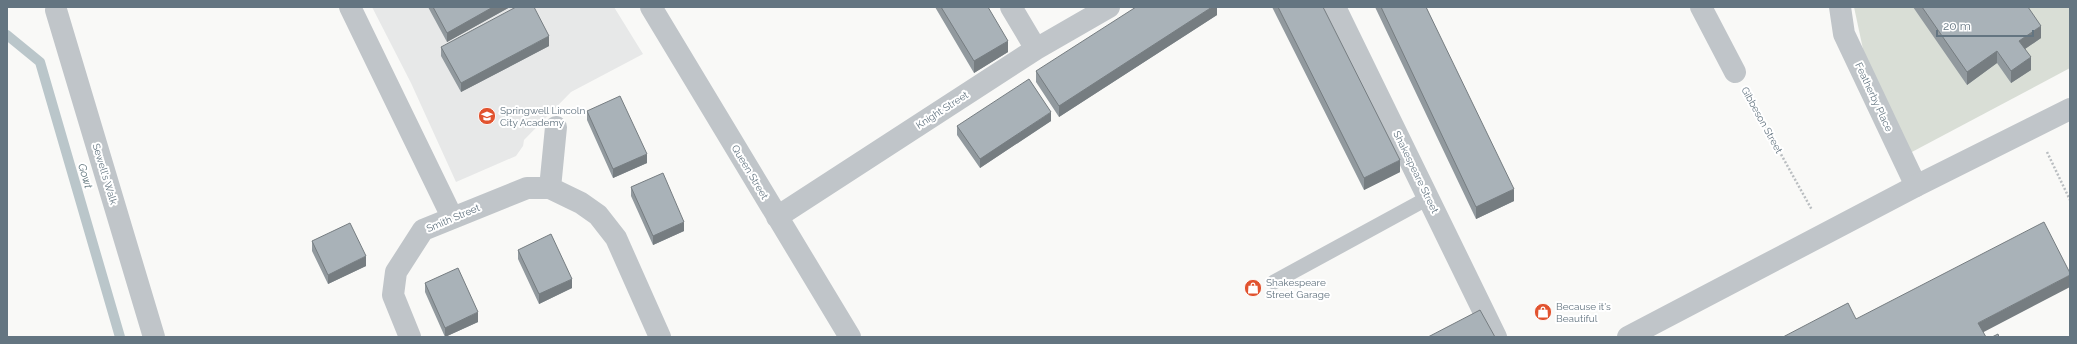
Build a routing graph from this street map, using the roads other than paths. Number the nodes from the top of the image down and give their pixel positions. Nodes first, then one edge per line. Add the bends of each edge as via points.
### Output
1 (350, 7) edge
2 (651, 7) edge
3 (1011, 7) edge
4 (1109, 7) edge
5 (1335, 7) edge
6 (1701, 7) edge
7 (1840, 7) edge
8 (56, 10) dead end
9 (1036, 49) junction
10 (1735, 72) road end
11 (2070, 109) edge
12 (556, 127) dead end
13 (1916, 186) junction
14 (550, 188) junction
15 (1428, 198) junction
16 (777, 217) junction
17 (452, 218) junction
18 (1274, 282) dead end
19 (154, 337) edge
20 (410, 337) edge
21 (660, 337) edge
22 (850, 337) edge
23 (1496, 337) edge
24 (1628, 337) edge

1 - 17 street
2 - 16 street, Queen Street
3 - 9 street
4 - 9 street, Knight Street
5 - 15 street, Shakespeare Street
6 - 10 street
7 - 13 street, Featherby Place via 1844,34
8 - 19 street, Sewell's Walk
9 - 16 street, Knight Street
11 - 13 street
12 - 14 street
13 - 24 street
14 - 17 street, Smith Street via 527,188
14 - 21 street, Smith Street via 581,203 598,215 616,238
15 - 18 lane
15 - 23 street, Shakespeare Street
16 - 22 street, Queen Street
17 - 20 street, Smith Street via 422,230 396,272 393,295

